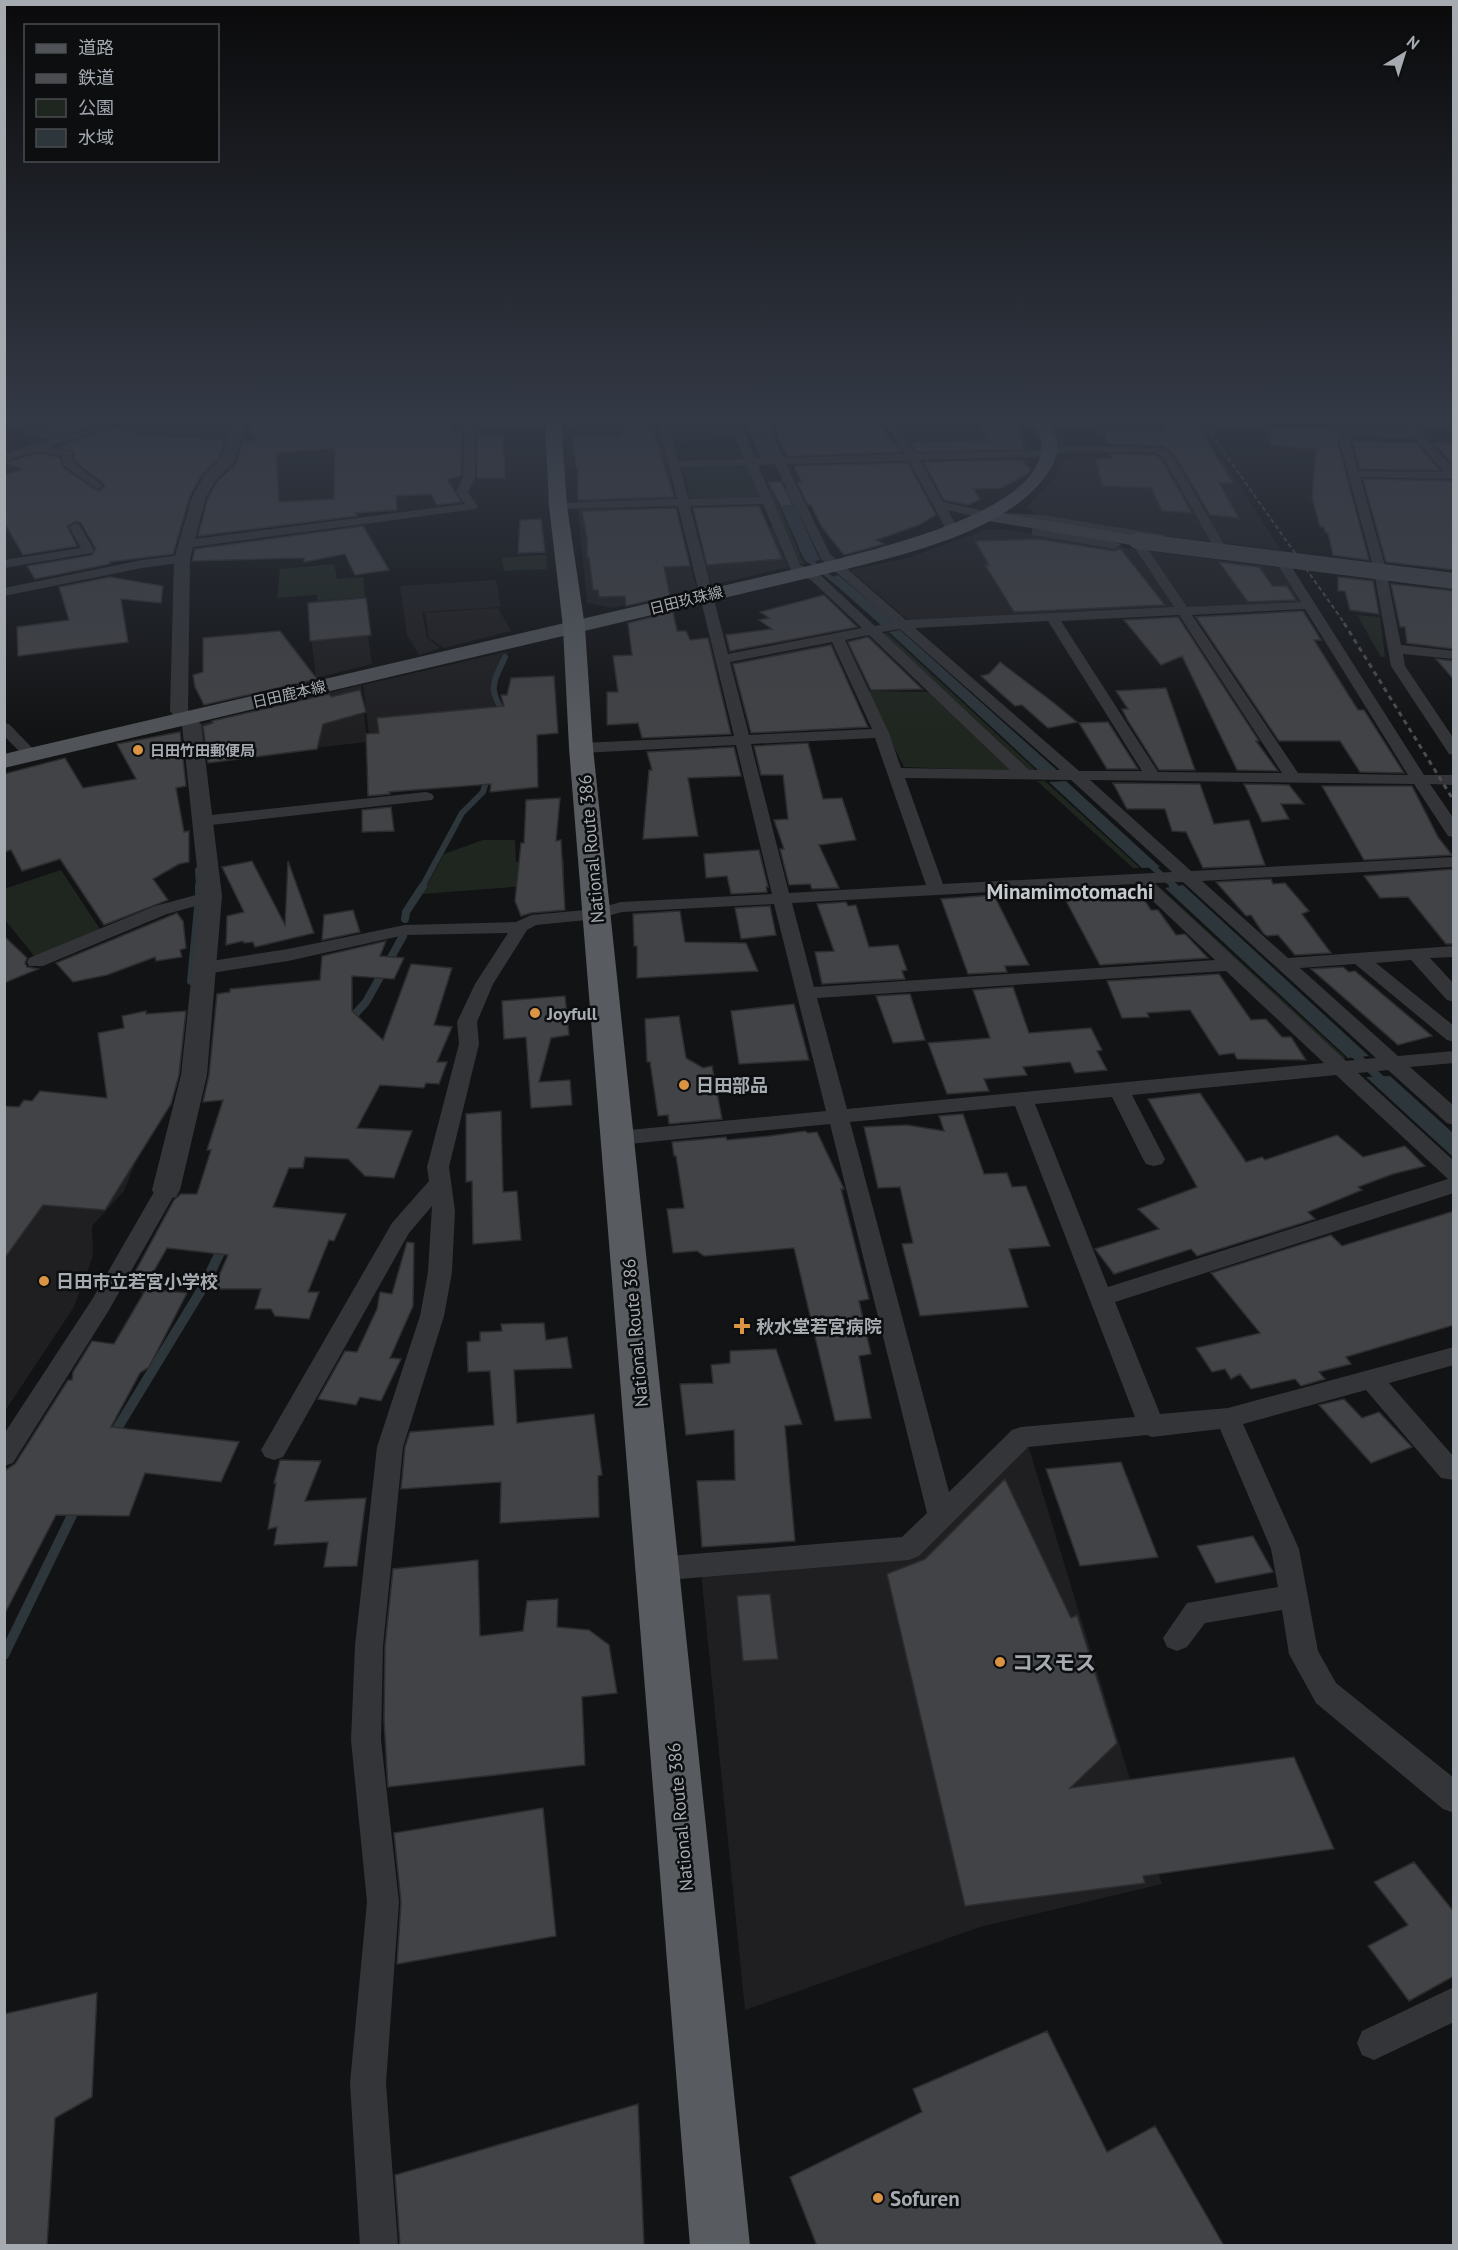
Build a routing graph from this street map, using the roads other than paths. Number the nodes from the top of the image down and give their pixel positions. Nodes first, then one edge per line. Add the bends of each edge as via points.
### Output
1 (191, 526) edge
2 (350, 526) edge
3 (561, 526) edge
4 (690, 526) edge
5 (778, 526) edge
6 (810, 526) edge
7 (950, 526) edge
8 (961, 526) edge
9 (1043, 526) edge
10 (1088, 526) edge
11 (1208, 526) edge
12 (1366, 526) edge
13 (75, 527) dead end
14 (952, 529) junction
15 (1139, 544) junction
16 (1219, 546) junction
17 (4, 547) edge
18 (184, 552) junction
19 (9, 564) edge
20 (838, 565) junction
21 (1285, 566) junction
22 (1379, 571) junction
23 (805, 572) junction
24 (1454, 573) edge
25 (1454, 581) edge
26 (7, 587) edge
27 (1454, 587) edge
28 (706, 595) junction
29 (1311, 605) junction
30 (1185, 612) junction
31 (1053, 618) junction
32 (905, 624) junction
33 (574, 627) junction
34 (873, 630) junction
35 (837, 638) junction
36 (1395, 649) junction
37 (1454, 655) edge
38 (722, 659) junction
39 (185, 718) junction
40 (4, 727) edge
41 (881, 734) junction
42 (743, 740) junction
43 (581, 748) junction
44 (1454, 752) edge
45 (31, 755) junction
46 (4, 761) edge
47 (895, 773) junction
48 (1025, 775) junction
49 (1075, 775) junction
50 (1153, 776) junction
51 (1294, 779) junction
52 (1419, 780) junction
53 (1454, 780) edge
54 (426, 797) dead end
55 (202, 821) junction
56 (1454, 832) edge
57 (1454, 862) edge
58 (1186, 876) junction
59 (1139, 879) junction
60 (936, 890) junction
61 (211, 896) junction
62 (782, 900) junction
63 (597, 914) junction
64 (520, 927) junction
65 (1454, 951) edge
66 (1416, 954) junction
67 (1359, 958) junction
68 (36, 962) dead end
69 (1284, 964) junction
70 (1231, 965) junction
71 (205, 968) junction
72 (806, 993) junction
73 (1454, 996) edge
74 (1454, 1036) edge
75 (1454, 1057) edge
76 (1394, 1063) junction
77 (1339, 1067) junction
78 (1119, 1089) junction
79 (1023, 1098) junction
80 (838, 1116) junction
81 (1454, 1118) edge
82 (619, 1138) junction
83 (1154, 1159) dead end
84 (1454, 1174) edge
85 (440, 1184) junction
86 (1454, 1185) edge
87 (166, 1190) joint
88 (1101, 1298) junction
89 (1454, 1356) edge
90 (1371, 1378) junction
91 (1228, 1418) junction
92 (1152, 1427) junction
93 (274, 1450) dead end
94 (4, 1456) edge
95 (1450, 1471) dead end
96 (941, 1514) junction
97 (656, 1569) junction
98 (1294, 1596) junction
99 (1177, 1638) dead end
100 (1454, 1798) edge
101 (1454, 2004) edge
102 (1374, 2043) dead end
103 (379, 2246) edge
104 (720, 2246) edge

1 - 18 street
2 - 18 street
3 - 33 highway, National Route 386
4 - 28 street
5 - 23 street via 795,567
6 - 20 street via 825,556
7 - 14 street
8 - 14 main road, 日田玖珠線
9 - 15 main road
10 - 16 street
11 - 16 street
12 - 22 street
13 - 19 street via 88,550
14 - 20 main road, 日田玖珠線
15 - 21 street
15 - 25 main road, bridge
15 - 30 street
16 - 21 street via 1269,554
17 - 19 street
18 - 26 street via 142,564
18 - 39 street via 179,711
20 - 23 main road, 日田玖珠線
20 - 32 street
21 - 29 street
22 - 24 street
22 - 27 street
22 - 36 street
23 - 28 main road, 日田玖珠線
23 - 34 street
28 - 33 main road, 日田玖珠線
28 - 38 street
29 - 30 street
29 - 52 street
30 - 31 street
30 - 51 street
31 - 32 street
31 - 50 street
32 - 34 street
32 - 49 street
33 - 39 main road, 日田鹿本線
33 - 43 highway, National Route 386
34 - 35 street
34 - 48 street
35 - 38 street
35 - 41 street
36 - 37 street
36 - 44 street via 1398,666
38 - 42 street
39 - 45 main road, 日田鹿本線
39 - 55 street via 191,724
40 - 45 street
41 - 42 street
41 - 47 street
42 - 43 street
42 - 62 street
43 - 63 highway, National Route 386
45 - 46 main road, 日田鹿本線
47 - 48 street
47 - 60 street
48 - 49 street
49 - 50 street
49 - 58 street
50 - 51 street
51 - 52 street
52 - 53 street
52 - 56 street
54 - 55 street
55 - 61 street
57 - 58 street
58 - 59 street
58 - 69 street
59 - 60 street
59 - 70 street
60 - 62 street
61 - 68 street via 161,910
61 - 71 street
62 - 63 street via 621,908
62 - 72 street
63 - 64 street via 531,920
63 - 82 highway, National Route 386
64 - 71 street via 405,930
64 - 85 street via 484,984 467,1022 469,1044 438,1167
65 - 66 street
66 - 67 street
66 - 73 street
67 - 69 street
67 - 74 street
69 - 76 street
70 - 72 street
70 - 77 street
71 - 87 street via 194,1075
72 - 80 street
75 - 76 street
76 - 77 street
76 - 81 street
77 - 78 street
77 - 84 street
78 - 79 street
78 - 83 street
79 - 80 street
79 - 88 street
80 - 82 street
80 - 96 street
82 - 97 highway, National Route 386
85 - 93 street via 400,1228
85 - 103 street via 444,1211 440,1272 432,1316 390,1447 369,1646 366,1740 383,1902 368,2083
86 - 88 street
87 - 94 street via 101,1304
88 - 92 street
89 - 90 street
90 - 91 street
90 - 95 street
91 - 92 street
91 - 98 street via 1285,1549
92 - 96 street via 1021,1437
96 - 97 street via 909,1548
97 - 104 highway, National Route 386
98 - 99 street via 1197,1612
98 - 100 street via 1304,1654 1326,1693
101 - 102 street

